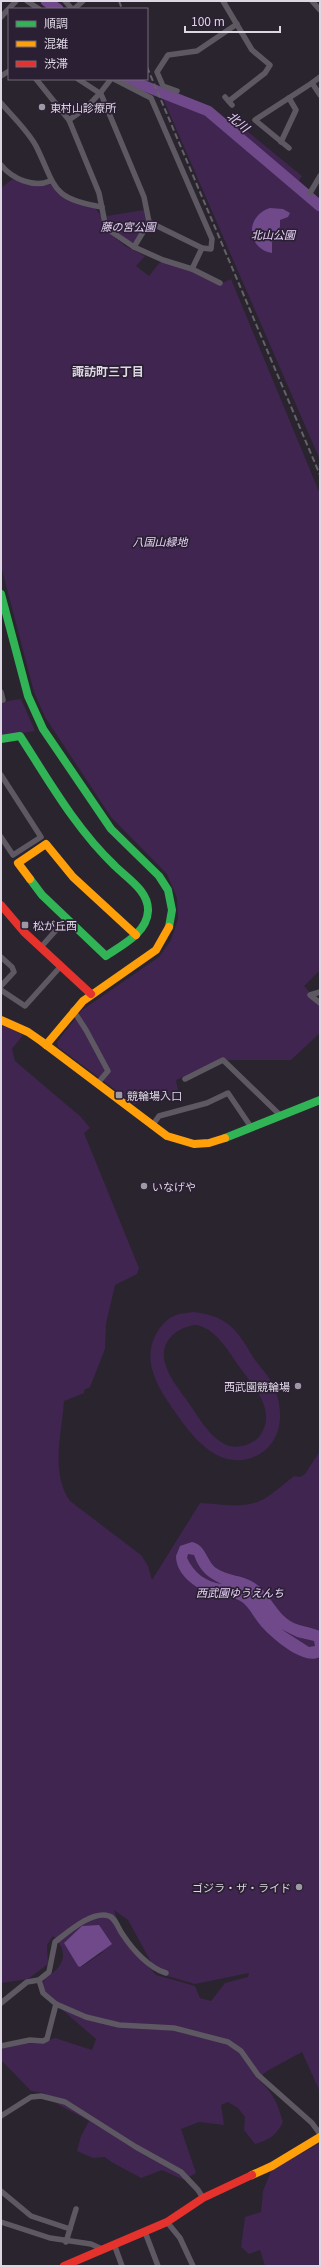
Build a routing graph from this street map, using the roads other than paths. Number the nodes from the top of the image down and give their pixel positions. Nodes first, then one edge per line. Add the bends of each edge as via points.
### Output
1 (27, 1) edge
2 (82, 1) edge
3 (224, 1) edge
4 (312, 1) edge
5 (38, 8) edge
6 (74, 8) edge
7 (8, 10) edge
8 (320, 10) edge
9 (1, 17) edge
10 (237, 24) junction
11 (320, 77) edge
12 (37, 80) edge
13 (79, 80) edge
14 (110, 80) edge
15 (116, 80) edge
16 (312, 83) junction
17 (177, 91) dead end
18 (100, 94) junction
19 (320, 95) edge
20 (289, 98) junction
21 (229, 101) dead end
22 (1, 103) edge
23 (69, 120) junction
24 (281, 142) junction
25 (289, 148) dead end
26 (1, 165) edge
27 (320, 176) edge
28 (50, 181) junction
29 (310, 193) dead end
30 (102, 207) junction
31 (149, 222) junction
32 (134, 247) junction
33 (202, 248) junction
34 (192, 269) junction
35 (220, 283) dead end
36 (1, 594) edge
37 (1, 692) edge
38 (1, 700) edge
39 (1, 739) edge
40 (1, 775) edge
41 (1, 837) edge
42 (1, 905) edge
43 (66, 920) junction
44 (136, 935) junction
45 (41, 947) junction
46 (1, 957) edge
47 (61, 966) junction
48 (1, 986) edge
49 (1, 990) edge
50 (320, 992) edge
51 (91, 994) junction
52 (320, 1002) edge
53 (73, 1010) junction
54 (1, 1020) edge
55 (46, 1045) junction
56 (185, 1079) dead end
57 (97, 1084) junction
58 (320, 1100) edge
59 (280, 1115) junction
60 (152, 1126) junction
61 (251, 1127) junction
62 (166, 1973) dead end
63 (39, 1980) junction
64 (1, 2003) edge
65 (56, 2004) junction
66 (1, 2046) edge
67 (1, 2116) edge
68 (320, 2134) edge
69 (320, 2137) edge
70 (1, 2191) edge
71 (202, 2198) junction
72 (76, 2208) dead end
73 (1, 2222) edge
74 (167, 2222) junction
75 (70, 2228) junction
76 (145, 2232) junction
77 (66, 2242) junction
78 (114, 2244) junction
79 (102, 2249) junction
80 (64, 2266) edge
81 (122, 2266) edge
82 (158, 2266) edge
83 (193, 2266) edge

1 - 5 street
2 - 6 street
3 - 10 street
4 - 8 street
7 - 9 street
10 - 17 street via 197,51 175,52 164,59 157,72 163,86
10 - 21 street via 252,50 270,66 265,74
11 - 16 street
12 - 23 street
13 - 18 street
14 - 18 street
15 - 33 street via 151,98 212,239 211,249
16 - 19 street
16 - 20 street
18 - 23 street via 85,110
18 - 31 street via 144,197
20 - 24 street via 296,110
20 - 24 street via 255,120
22 - 28 street via 35,144
23 - 30 street via 99,193
24 - 25 street
26 - 28 street via 5,171 28,183 43,184
27 - 29 street
28 - 30 street via 80,204
30 - 32 street via 106,228
31 - 32 street
31 - 33 street
32 - 34 street
33 - 34 street
34 - 35 street
36 - 51 street via 28,696 43,729 111,829 159,876 168,890 172,910 168,930 156,950
37 - 38 street
39 - 44 street via 20,736 96,848 144,895 148,911 143,928
40 - 41 street via 41,837 13,855
42 - 45 street
43 - 44 street via 106,956
43 - 44 street via 42,895 18,863 46,844 73,876
43 - 45 street
45 - 47 street
46 - 48 street via 14,972
47 - 49 street via 25,1006
47 - 51 street
50 - 52 street via 310,995
51 - 53 street
53 - 55 street
53 - 57 street via 108,1071
54 - 55 street via 28,1032
55 - 57 street
56 - 59 street via 223,1060
57 - 60 street
58 - 59 street
59 - 61 street
60 - 61 street via 168,1138 198,1145 216,1142
60 - 61 street via 159,1116 207,1103 228,1093
62 - 63 street via 155,1970 107,1915 84,1920 55,1942 49,1972
63 - 64 street via 27,1982
63 - 65 street via 43,1993
65 - 66 street via 47,2039
65 - 68 street via 86,2017 119,2025 174,2028 228,2042 241,2051 258,2075 312,2123
67 - 71 street via 31,2097 41,2096 65,2102 181,2172
69 - 71 street via 272,2166
70 - 75 street via 31,2216
71 - 74 street
72 - 75 street
73 - 77 street
74 - 76 street
74 - 83 street via 180,2238
75 - 77 street
76 - 78 street
76 - 82 street
77 - 79 street via 91,2244
78 - 79 street
78 - 81 street
79 - 80 street

